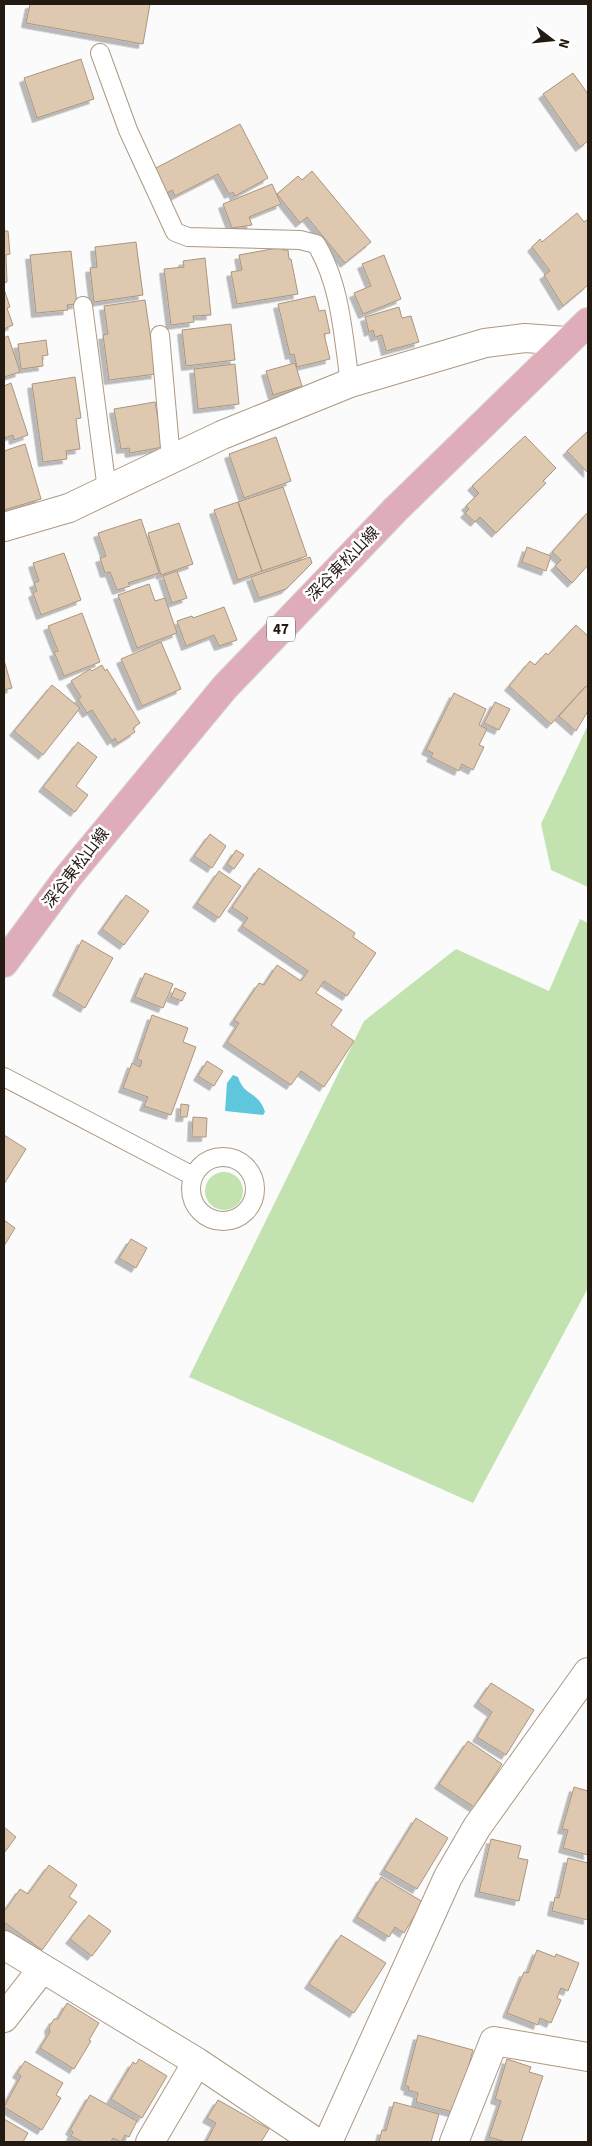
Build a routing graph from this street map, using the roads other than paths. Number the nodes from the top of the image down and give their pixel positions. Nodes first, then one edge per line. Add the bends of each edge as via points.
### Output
1 (100, 53) dead end
2 (83, 306) dead end
3 (588, 322) edge
4 (160, 335) dead end
5 (566, 341) junction
6 (350, 383) junction
7 (171, 459) junction
8 (107, 490) junction
9 (4, 527) edge
10 (4, 963) edge
11 (4, 1077) edge
12 (193, 1176) dead end
13 (588, 1672) edge
14 (4, 1945) edge
15 (42, 1969) junction
16 (4, 2018) edge
17 (588, 2057) edge
18 (197, 2062) junction
19 (150, 2142) edge
20 (316, 2142) edge
21 (328, 2142) edge
22 (454, 2142) edge

1 - 6 lane via 128,130 175,232 188,237 300,240 316,244 335,285
2 - 8 lane
3 - 5 main road, 深谷東松山線 / 47
4 - 7 lane
5 - 6 street via 525,338 485,343
5 - 10 main road, 深谷東松山線 / 47 via 395,510 225,687 67,878
6 - 7 street
7 - 8 street
8 - 9 street via 69,508
11 - 12 lane
13 - 21 street via 478,1827 448,1877
14 - 15 street
15 - 16 street
15 - 18 street
17 - 22 street via 494,2041
18 - 19 street
18 - 20 street

